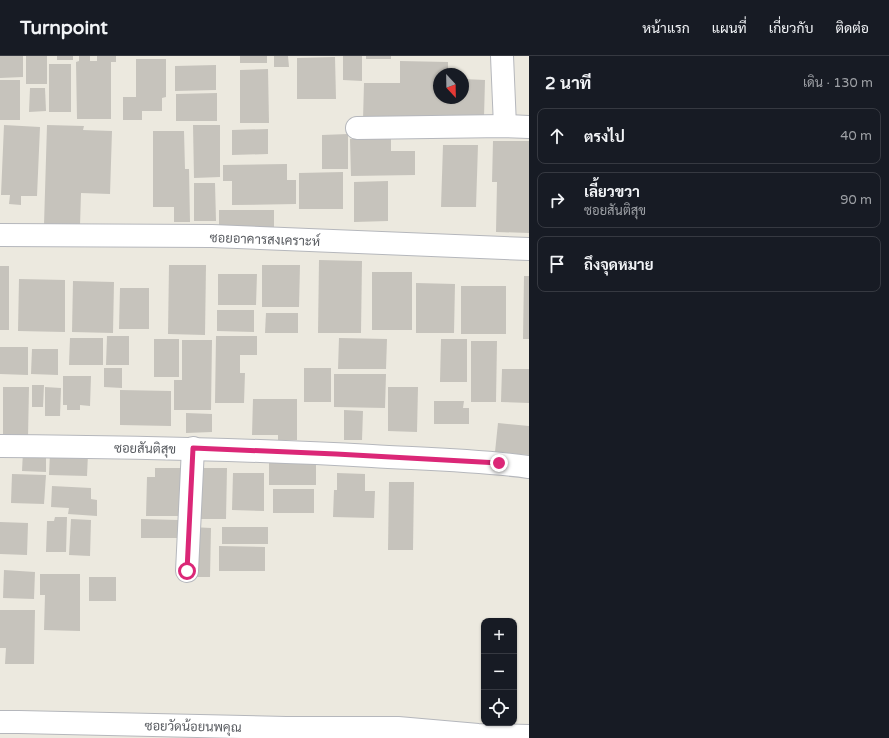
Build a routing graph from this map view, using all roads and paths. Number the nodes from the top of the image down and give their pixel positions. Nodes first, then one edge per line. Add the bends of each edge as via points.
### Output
1 (502, 56) edge
2 (505, 126) junction
3 (529, 127) edge
4 (357, 128) dead end
5 (0, 235) edge
6 (529, 249) edge
7 (0, 446) edge
8 (193, 448) junction
9 (529, 467) edge
10 (187, 571) dead end
11 (0, 722) edge
12 (529, 736) edge

1 - 2 street
2 - 3 street
2 - 4 street
5 - 6 street, ซอยอาคารสงเคราะห์ via 212,236
7 - 8 street, ซอยสันติสุข
8 - 9 street, ซอยสันติสุข via 453,460
8 - 10 street
11 - 12 street, ซอยวัดน้อยนพคุณ via 398,728 478,735

